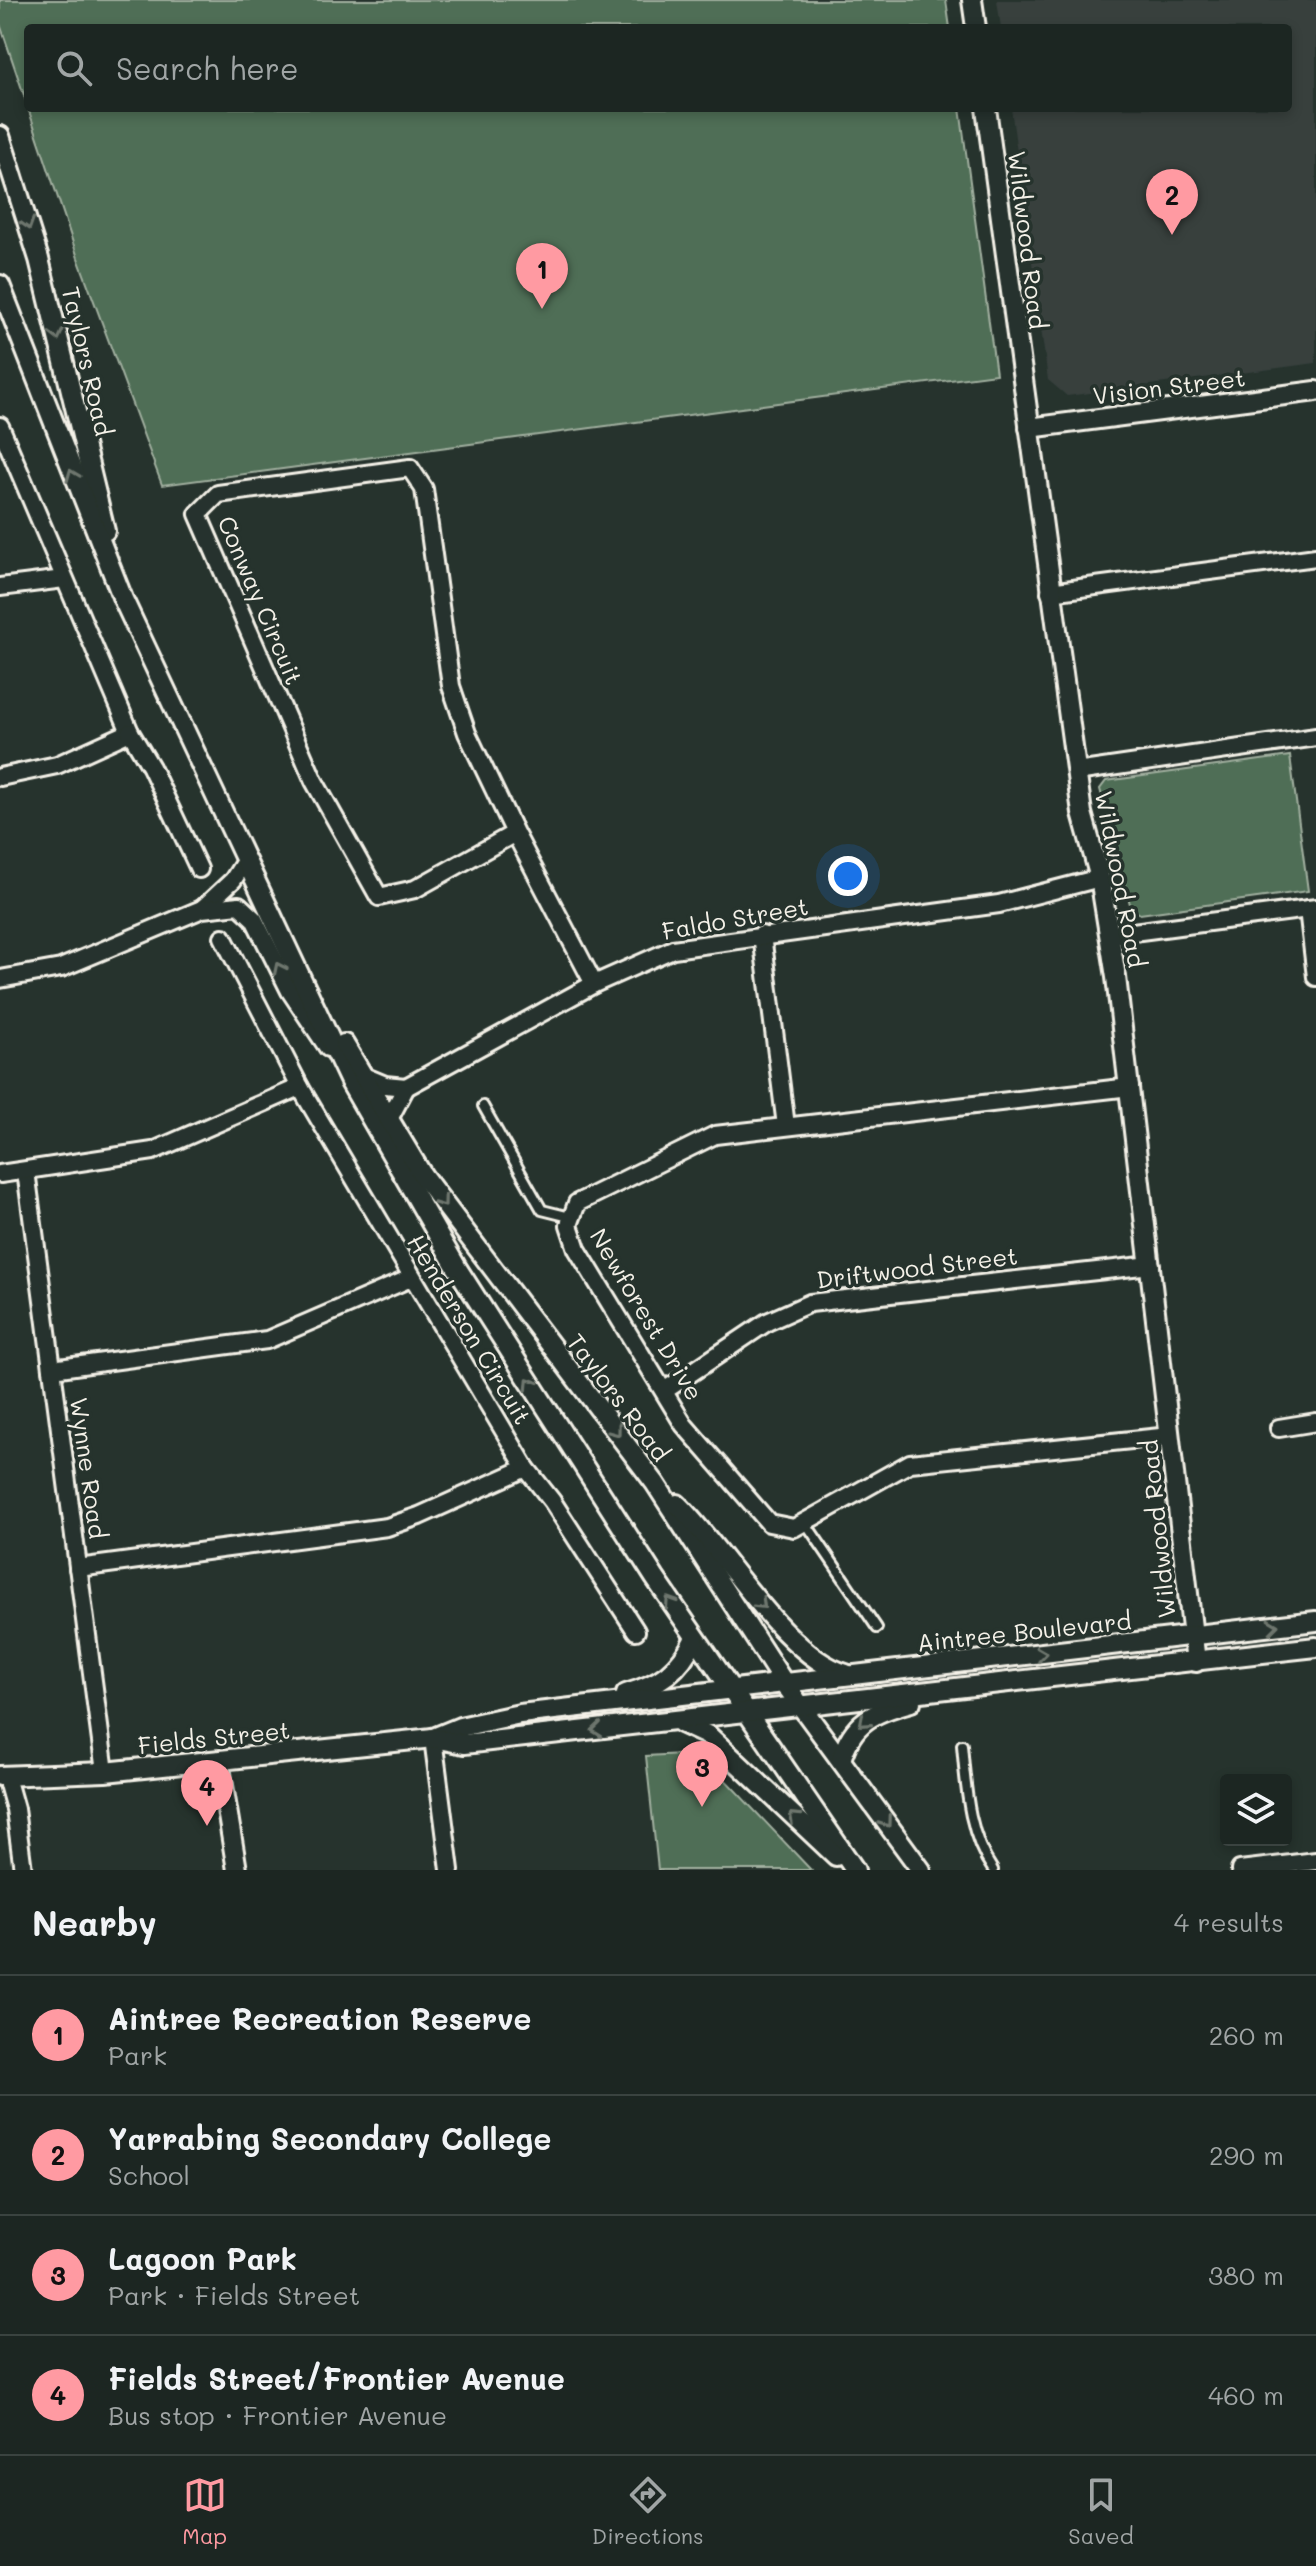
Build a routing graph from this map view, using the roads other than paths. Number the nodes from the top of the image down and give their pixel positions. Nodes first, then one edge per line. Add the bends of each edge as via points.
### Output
1 (972, 0) edge
2 (975, 24) edge
3 (987, 112) edge
4 (0, 136) edge
5 (0, 285) edge
6 (1316, 391) edge
7 (0, 426) edge
8 (1029, 428) junction
9 (1316, 557) edge
10 (64, 579) junction
11 (0, 587) edge
12 (1050, 592) junction
13 (123, 599) junction
14 (130, 732) junction
15 (1316, 737) edge
16 (1076, 772) junction
17 (0, 777) edge
18 (515, 833) junction
19 (245, 861) junction
20 (199, 869) dead end
21 (1100, 878) junction
22 (1312, 908) edge
23 (202, 909) junction
24 (762, 935) junction
25 (1110, 935) junction
26 (223, 937) dead end
27 (1316, 977) edge
28 (0, 979) edge
29 (594, 984) junction
30 (356, 1078) junction
31 (300, 1087) junction
32 (406, 1087) junction
33 (1130, 1087) junction
34 (483, 1106) dead end
35 (388, 1121) junction
36 (786, 1126) junction
37 (26, 1171) junction
38 (0, 1174) edge
39 (570, 1217) junction
40 (1151, 1265) junction
41 (411, 1278) junction
42 (52, 1369) junction
43 (664, 1391) junction
44 (1316, 1422) edge
45 (1279, 1428) dead end
46 (1170, 1436) junction
47 (526, 1468) junction
48 (655, 1483) junction
49 (805, 1522) junction
50 (78, 1568) junction
51 (1316, 1621) edge
52 (877, 1628) dead end
53 (636, 1631) dead end
54 (1193, 1636) junction
55 (695, 1638) junction
56 (1316, 1647) edge
57 (1196, 1662) junction
58 (847, 1675) junction
59 (784, 1683) junction
60 (960, 1689) junction
61 (730, 1690) junction
62 (801, 1706) junction
63 (581, 1708) junction
64 (747, 1713) junction
65 (674, 1721) junction
66 (433, 1738) junction
67 (962, 1745) dead end
68 (841, 1760) junction
69 (219, 1761) junction
70 (105, 1772) junction
71 (3, 1776) edge
72 (1316, 1861) edge
73 (23, 1870) edge
74 (237, 1870) edge
75 (450, 1870) edge
76 (853, 1870) edge
77 (921, 1870) edge
78 (993, 1870) edge
79 (1240, 1870) edge

1 - 2 street
3 - 8 street, Wildwood Road
4 -> 13 street, Taylors Road via 39,259
13 -> 5 street, Taylors Road
6 - 8 street, Vision Street
7 - 10 street
8 - 12 street, Wildwood Road
9 - 12 street
10 - 11 street
10 - 14 street
12 - 16 street, Wildwood Road
13 - 19 street, Taylors Road
14 - 17 street via 57,765
14 - 20 street
15 - 16 street
16 - 21 street, Wildwood Road
18 - 18 street, Conway Circuit via 467,733 451,686 424,489 410,468 218,494 198,514 314,781 379,897 415,889
18 - 29 street, Conway Circuit
19 - 23 street via 225,890
19 - 30 street, Taylors Road
21 - 24 street, Faldo Street via 999,904
21 - 25 street, Wildwood Road
22 - 25 street
22 - 27 street
23 - 28 street via 87,960
30 -> 23 street via 290,991 246,909 230,904
24 - 29 street, Faldo Street via 673,949
24 - 36 street
25 - 33 street, Wildwood Road
26 - 31 street, Henderson Circuit
29 - 32 street, Faldo Street
30 - 32 street
30 - 35 street, Taylors Road
55 -> 30 street, Taylors Road via 457,1268
31 - 37 street via 153,1151
31 - 41 street, Henderson Circuit
32 - 35 street
33 - 36 street, Newforest Drive
33 - 40 street, Wildwood Road
34 - 39 lane via 542,1210
35 -> 48 street, Taylors Road via 456,1222
36 - 39 street, Newforest Drive via 700,1140 577,1203
37 - 38 street
37 - 42 street, Wynne Road
39 - 43 street, Newforest Drive via 577,1249
40 - 43 street, Driftwood Street via 810,1303 767,1322
40 - 46 street, Wildwood Road
41 - 42 street via 267,1340
41 - 47 street, Henderson Circuit
42 - 50 street, Wynne Road
43 - 49 street, Newforest Drive via 708,1455 769,1523 794,1528
44 - 45 street
46 - 49 street via 910,1463
46 - 54 street, Wildwood Road
47 - 50 street via 387,1527
47 - 53 street, Henderson Circuit
48 -> 58 street via 702,1528 748,1591 809,1653
48 - 59 street, Taylors Road
49 - 52 lane
50 - 70 street, Wynne Road
54 -> 51 street, Aintree Boulevard
54 - 57 street, Wildwood Road
58 -> 54 street, Aintree Boulevard
55 - 61 street, Taylors Road
55 - 63 street via 676,1670 653,1686
56 - 57 street, Aintree Boulevard
57 - 60 street, Aintree Boulevard
58 - 59 street, Aintree Boulevard
59 - 61 street, Aintree Boulevard
59 - 62 street, Taylors Road
60 - 62 street, Aintree Boulevard
60 -> 68 street via 864,1718
61 - 63 street, Fields Street
61 - 64 street, Taylors Road
62 - 64 street, Aintree Boulevard
62 - 68 street, Taylors Road
63 - 66 street, Fields Street via 475,1723
64 - 65 street, Fields Street
64 - 76 street, Taylors Road
65 -> 66 street, Fields Street via 464,1744
76 -> 65 street via 709,1736
66 - 69 street, Fields Street
66 - 75 street
67 - 78 lane via 973,1824
68 -> 77 street, Taylors Road
69 - 70 street, Fields Street
69 - 74 street
70 - 71 street, Fields Street
71 - 73 street via 15,1809
72 - 79 street

